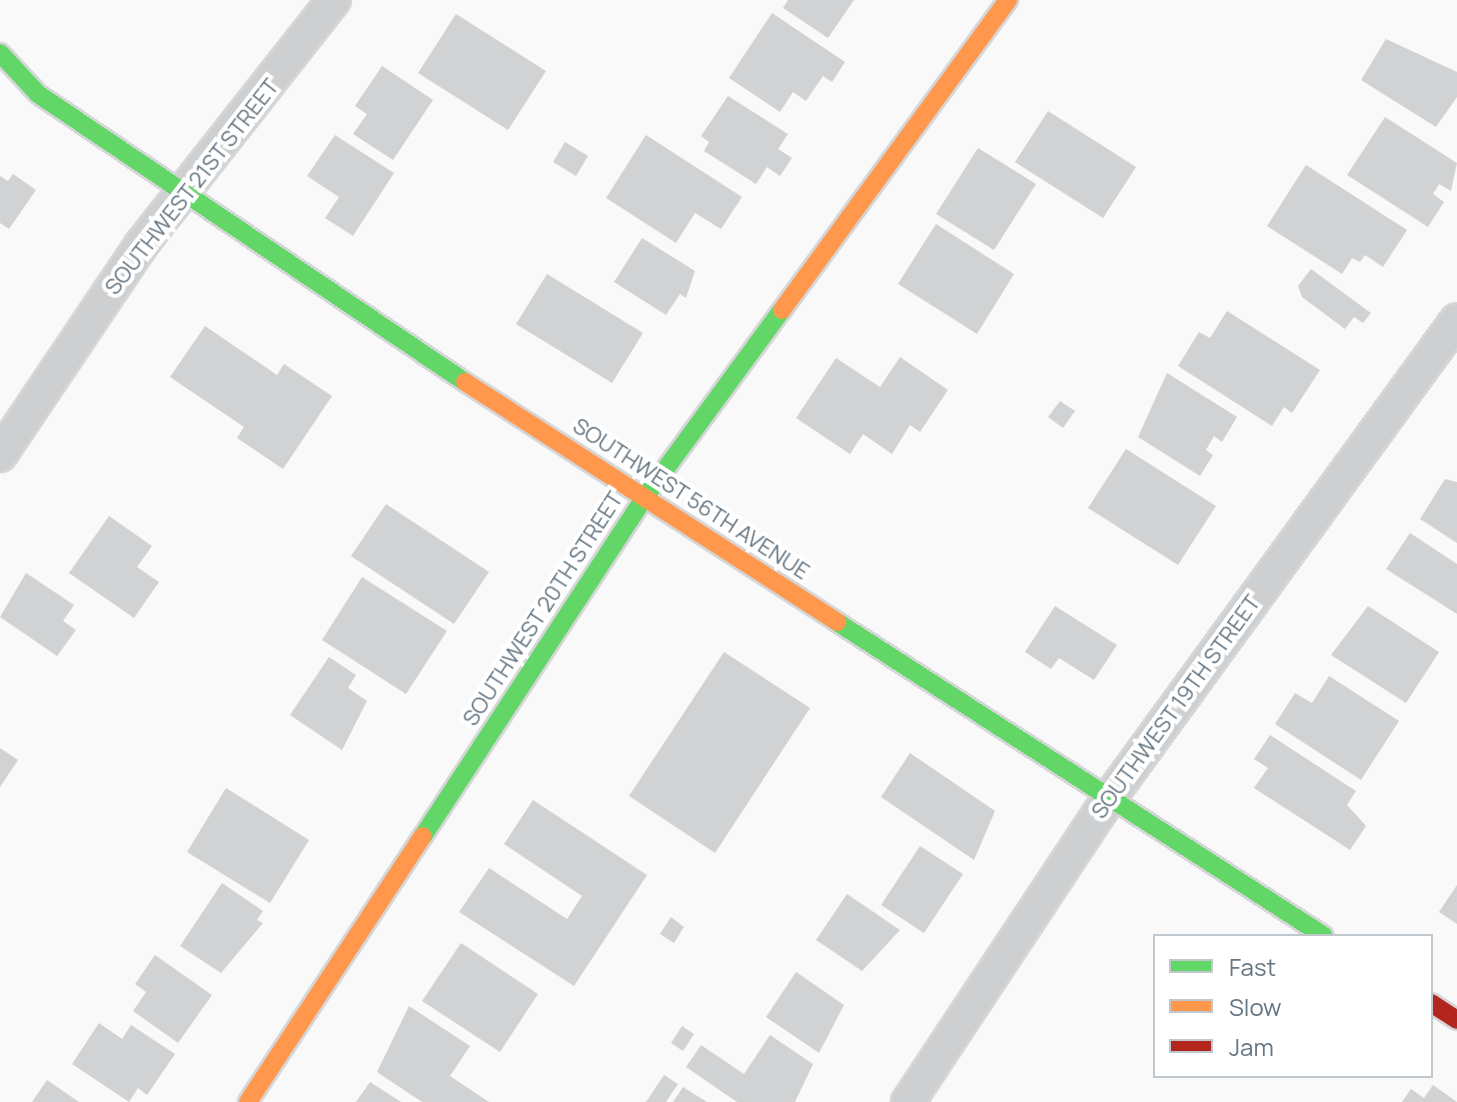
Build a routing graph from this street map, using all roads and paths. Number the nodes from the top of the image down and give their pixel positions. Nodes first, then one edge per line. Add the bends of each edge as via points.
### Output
1 (334, 0) edge
2 (1008, 0) edge
3 (0, 53) edge
4 (0, 82) edge
5 (38, 94) junction
6 (184, 190) junction
7 (1457, 320) edge
8 (0, 455) edge
9 (645, 497) junction
10 (1108, 800) junction
11 (1321, 934) edge
12 (1433, 1004) edge
13 (1457, 1020) edge
14 (248, 1102) edge
15 (908, 1102) edge

1 - 6 street, SOUTHWEST 21ST STREET
2 - 9 street, SOUTHWEST 20TH STREET
3 - 5 street, SOUTHWEST 56TH AVENUE
4 - 5 street, SOUTHWEST 56TH AVENUE
5 - 6 street, SOUTHWEST 56TH AVENUE
6 - 8 street, SOUTHWEST 21ST STREET
6 - 9 street, SOUTHWEST 56TH AVENUE via 369,320
7 - 10 street, SOUTHWEST 19TH STREET
9 - 10 street, SOUTHWEST 56TH AVENUE
9 - 14 street, SOUTHWEST 20TH STREET
10 - 11 street, SOUTHWEST 56TH AVENUE
10 - 15 street, SOUTHWEST 19TH STREET
12 - 13 street

